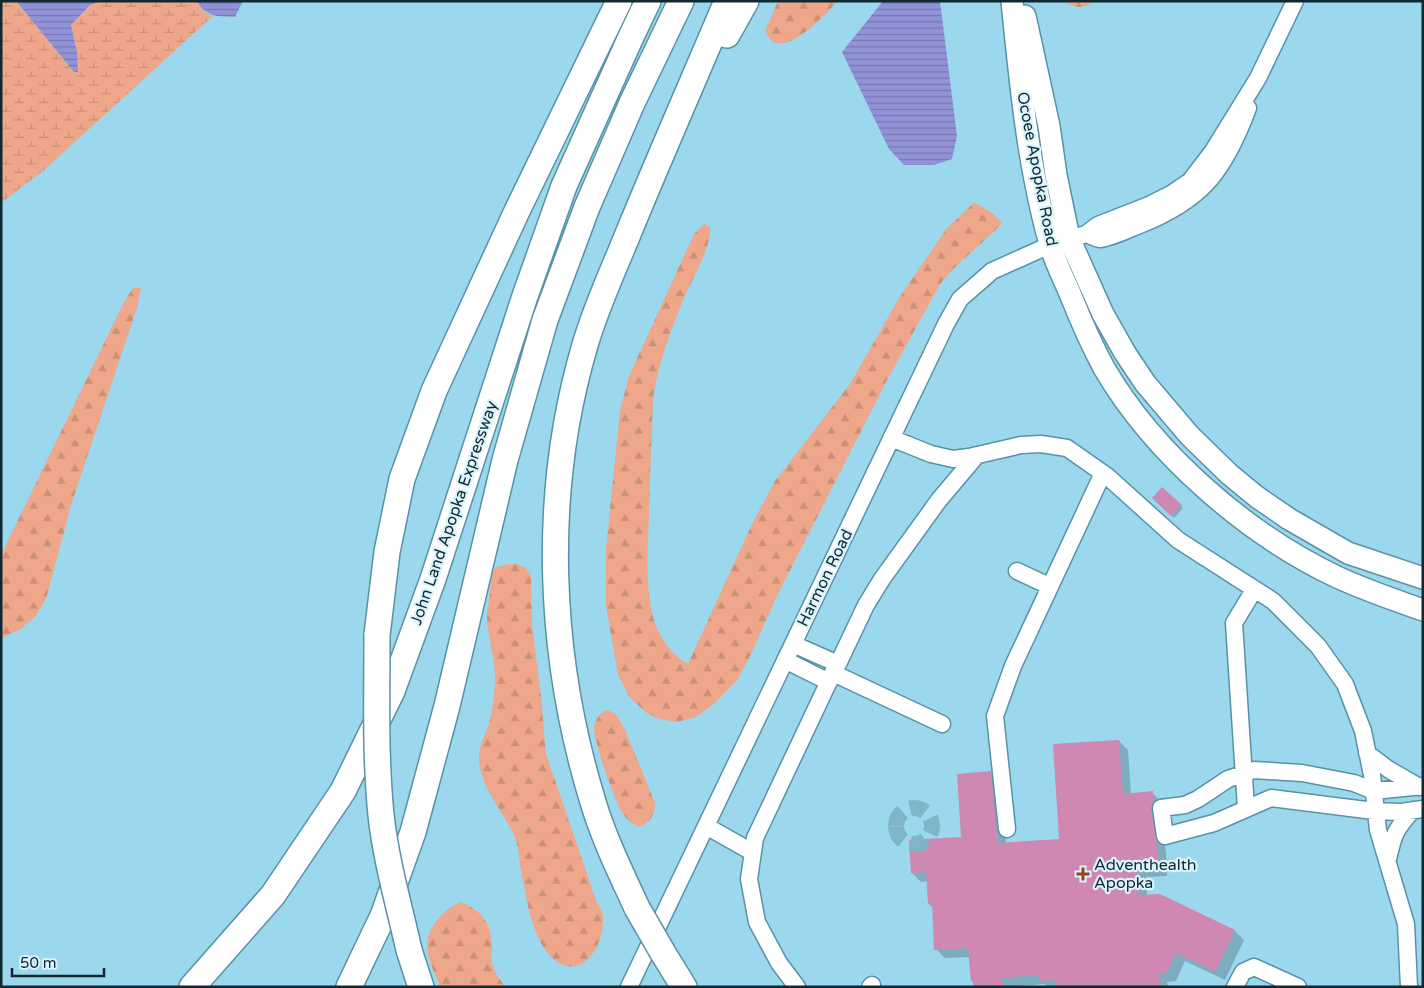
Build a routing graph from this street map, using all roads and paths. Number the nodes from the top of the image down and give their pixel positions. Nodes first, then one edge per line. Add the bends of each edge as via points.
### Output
1 (619, 1) edge
2 (648, 1) edge
3 (681, 1) edge
4 (727, 1) edge
5 (746, 1) edge
6 (1012, 1) edge
7 (1022, 1) edge
8 (1295, 1) edge
9 (678, 119) junction
10 (1068, 239) junction
11 (891, 438) junction
12 (976, 455) junction
13 (1103, 473) junction
14 (1017, 571) dead end
15 (1423, 578) edge
16 (1049, 586) junction
17 (1254, 590) junction
18 (1423, 610) edge
19 (793, 644) junction
20 (785, 660) junction
21 (835, 670) junction
22 (942, 724) dead end
23 (1367, 753) junction
24 (1243, 772) junction
25 (1421, 786) edge
26 (1374, 791) junction
27 (1246, 808) junction
28 (1418, 810) edge
29 (1374, 811) junction
30 (706, 826) junction
31 (1007, 829) dead end
32 (752, 852) junction
33 (1388, 859) junction
34 (192, 987) edge
35 (349, 987) edge
36 (421, 987) edge
37 (629, 987) edge
38 (684, 987) edge
39 (797, 987) edge
40 (1235, 987) edge
41 (1298, 987) edge
42 (1409, 987) edge

1 - 36 highway, bridge via 517,210 434,391 402,479 387,552 378,635 377,742 381,814 409,950
2 - 34 highway, John Land Apopka Expressway via 564,186 433,579 392,691 343,791 273,895
3 - 35 highway, John Land Apopka Expressway via 587,207 545,320 505,460 413,832 383,916
4 - 9 highway
5 - 9 highway
6 - 10 main road, Ocoee Apopka Road via 1020,90 1036,179
7 - 10 main road, Ocoee Apopka Road via 1049,126
8 - 10 street, Harmon Road via 1258,78 1213,151 1190,181 1164,198
9 - 38 highway, bridge via 603,294 585,346 566,431 560,476 556,588 560,654 593,804 637,908
10 - 11 street, Harmon Road via 992,271 960,299
10 - 15 main road, Ocoee Apopka Road via 1103,314 1145,383 1189,435 1229,474 1288,519 1348,553
10 - 18 main road, Ocoee Apopka Road via 1085,332 1135,413 1169,452 1202,486 1276,543 1337,577
11 - 12 street via 945,457
11 - 19 street, Harmon Road
12 - 13 street via 1020,445 1041,444 1067,448
12 - 21 street via 882,579
13 - 16 street
13 - 17 street via 1178,540
14 - 16 street
16 - 31 street via 1012,666 996,716
17 - 23 street via 1282,608 1333,666 1345,684 1363,731
17 - 24 street via 1234,623
19 - 20 street, Harmon Road
19 - 21 street
20 - 21 street
20 - 30 street, Harmon Road
21 - 22 street
21 - 32 street via 755,838
23 - 25 street via 1388,770
23 - 26 street
24 - 26 street via 1302,773 1354,782
24 - 27 street
24 - 27 street via 1198,799 1184,805 1161,808 1165,836 1214,823
25 - 26 street
26 - 29 street
27 - 29 street via 1271,798
28 - 29 street
28 - 33 street via 1397,827
29 - 33 street
30 - 32 street
30 - 37 street, Harmon Road
32 - 39 street via 748,879 757,922 779,963
33 - 42 street via 1406,924
40 - 41 street via 1244,972 1254,967

